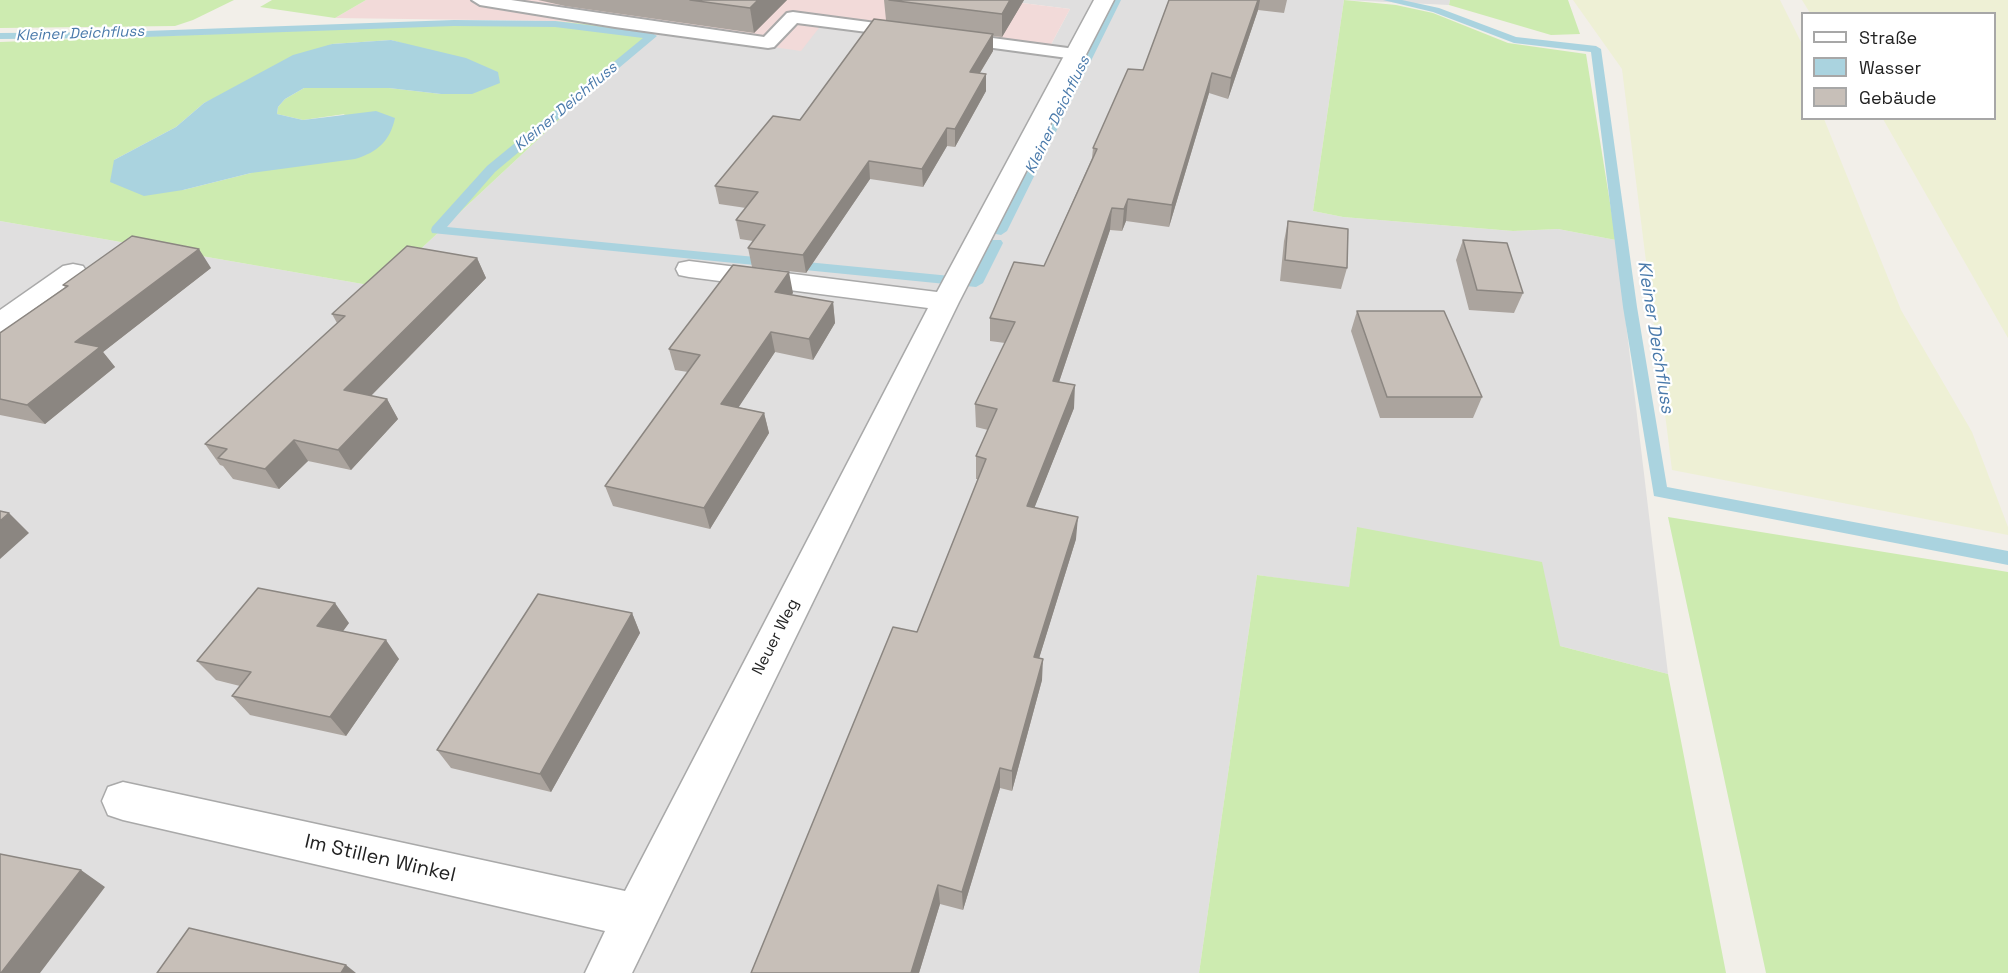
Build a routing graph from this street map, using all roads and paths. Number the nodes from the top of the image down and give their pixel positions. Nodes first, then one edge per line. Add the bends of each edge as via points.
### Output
1 (480, 0) edge
2 (1104, 0) edge
3 (1075, 54) junction
4 (688, 269) dead end
5 (73, 272) dead end
6 (953, 287) junction
7 (0, 323) edge
8 (123, 801) dead end
9 (636, 916) junction
10 (608, 973) edge

1 - 3 lane via 768,43 793,17
2 - 3 street, Neuer Weg
3 - 6 street, Neuer Weg
4 - 6 street
5 - 7 street
6 - 9 street, Neuer Weg
8 - 9 street, Im Stillen Winkel
9 - 10 street, Neuer Weg

